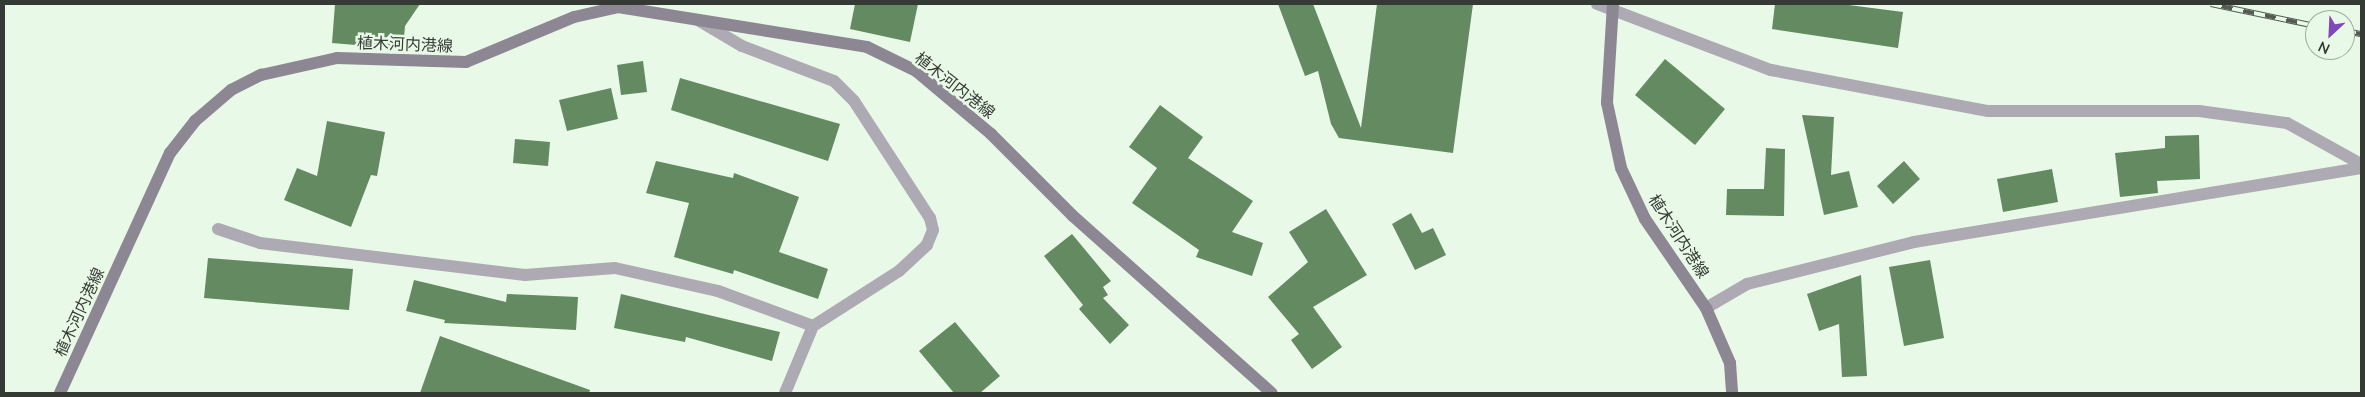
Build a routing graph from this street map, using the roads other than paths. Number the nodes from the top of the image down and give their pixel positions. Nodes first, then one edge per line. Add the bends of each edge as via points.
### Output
1 (1597, 4) edge
2 (1612, 6) edge
3 (696, 19) junction
4 (2361, 164) edge
5 (2361, 168) edge
6 (218, 229) dead end
7 (1706, 308) junction
8 (813, 326) junction
9 (60, 393) edge
10 (784, 393) edge
11 (1272, 393) edge
12 (1732, 393) edge

1 - 2 street
2 - 4 street via 1771,70 1988,110 2199,111 2287,123
2 - 7 main road, 植木河内港線 via 1607,103 1621,168 1645,219
3 - 8 street via 742,46 834,81 854,101 930,218 933,230 927,245 899,272
3 - 9 main road, 植木河内港線 via 618,7 574,17 466,62 337,58 261,76 230,90 195,121 170,153
3 - 11 main road, 植木河内港線 via 867,47 916,71 991,134 1073,216
5 - 7 street via 1914,242 1747,284
6 - 8 street via 269,244 525,275 615,268 718,291
7 - 12 main road, 植木河内港線 via 1730,363
8 - 10 street

